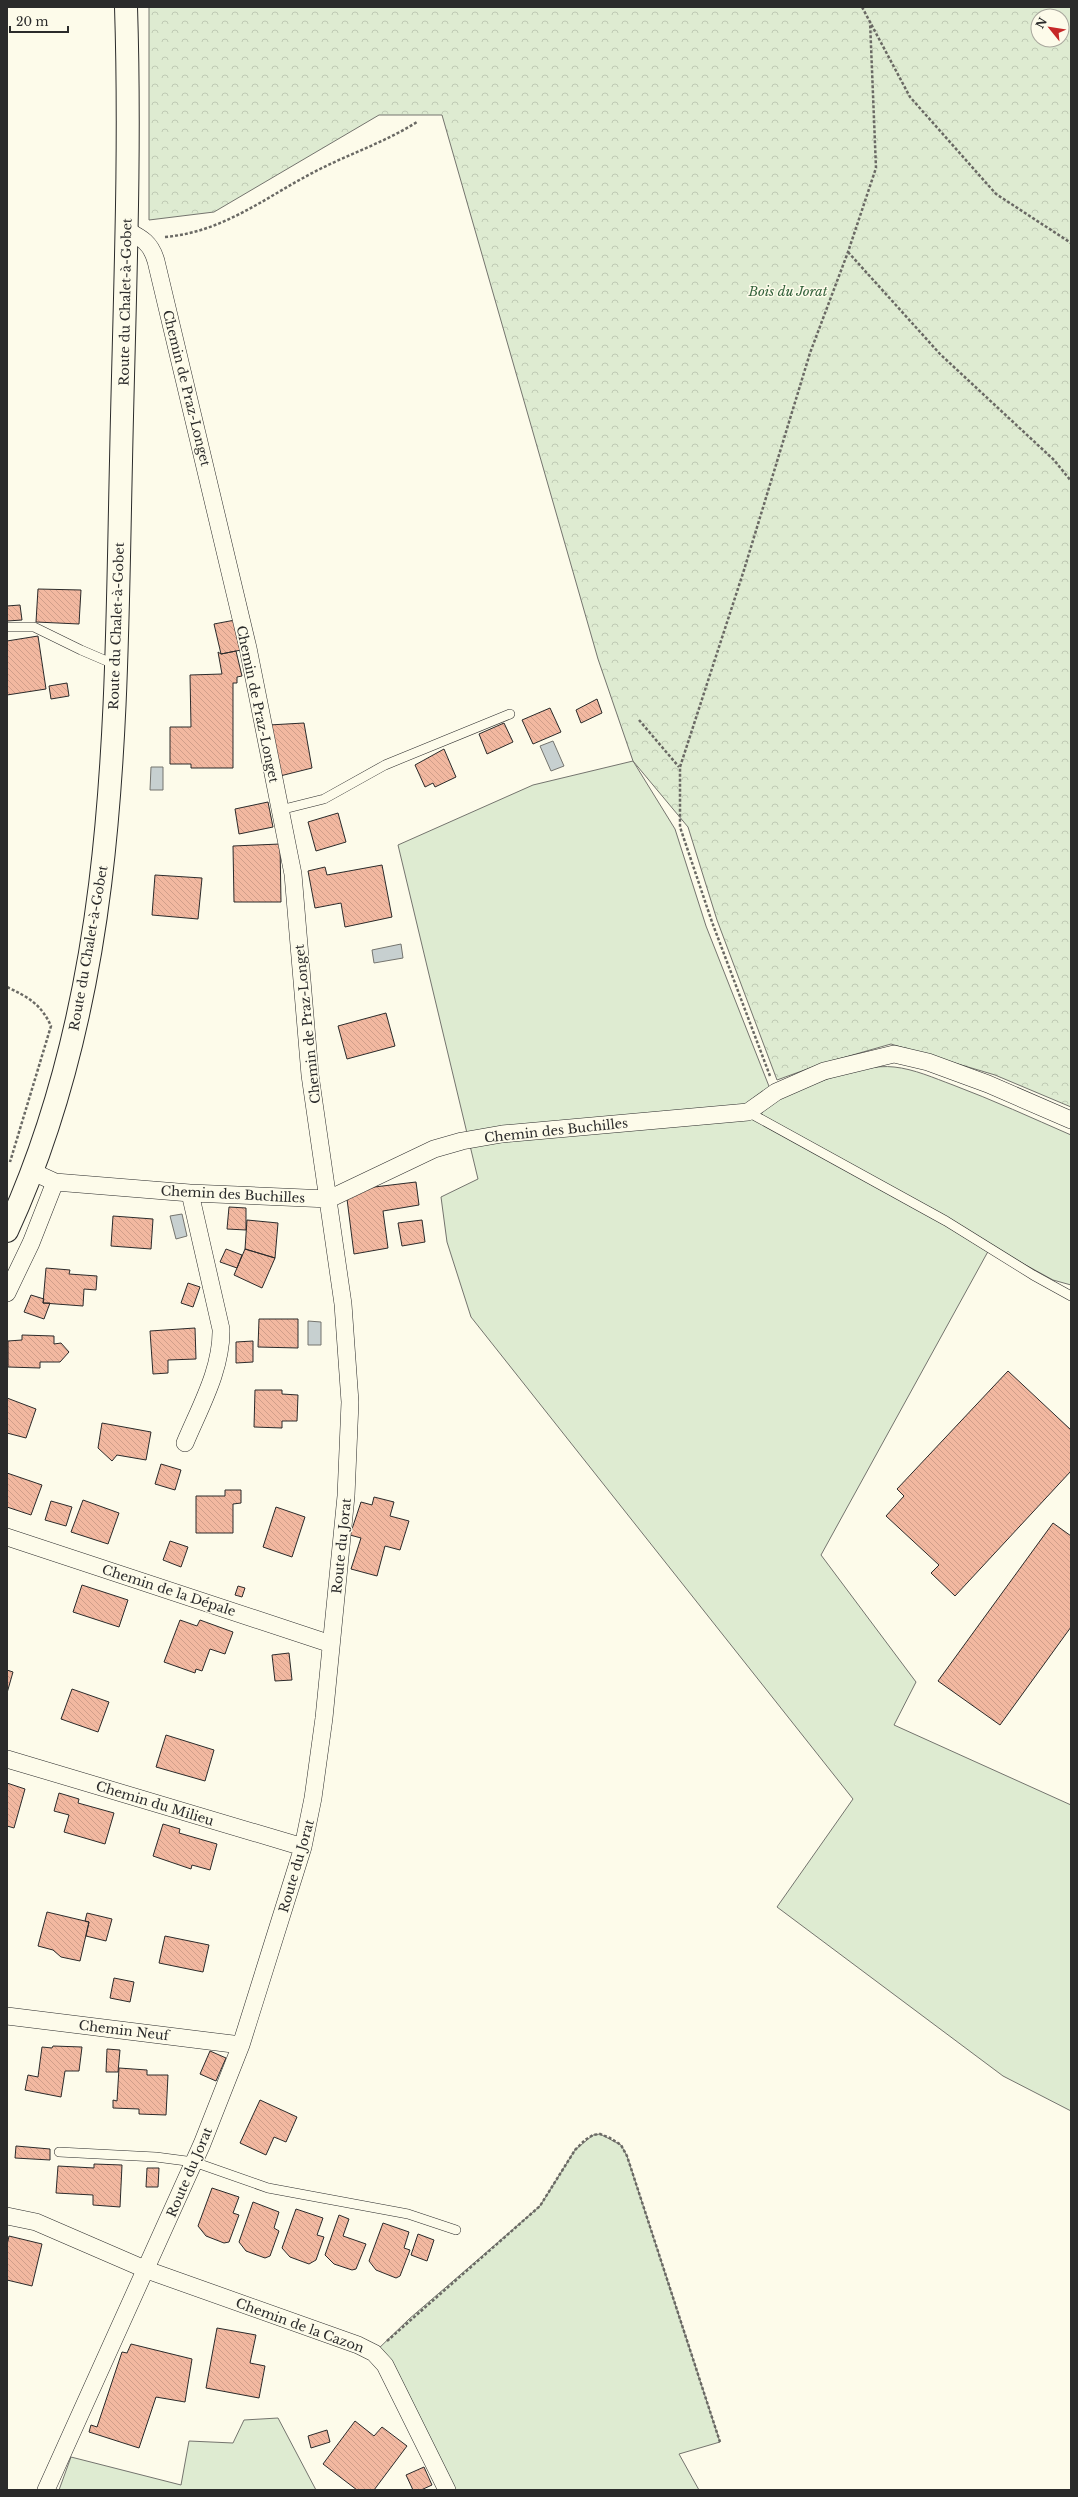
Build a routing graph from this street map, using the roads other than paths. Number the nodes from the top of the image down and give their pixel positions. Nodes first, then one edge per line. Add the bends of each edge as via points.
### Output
1 (126, 7) edge
2 (136, 235) junction
3 (7, 627) edge
4 (116, 664) junction
5 (510, 714) dead end
6 (280, 810) junction
7 (748, 1112) junction
8 (1071, 1120) edge
9 (31, 1171) junction
10 (55, 1182) junction
11 (190, 1193) junction
12 (329, 1199) junction
13 (7, 1231) edge
14 (7, 1293) edge
15 (1071, 1296) edge
16 (185, 1443) dead end
17 (7, 1537) edge
18 (331, 1644) junction
19 (7, 1759) edge
20 (304, 1847) junction
21 (7, 2016) edge
22 (241, 2045) junction
23 (59, 2152) dead end
24 (194, 2162) junction
25 (7, 2216) edge
26 (456, 2230) dead end
27 (146, 2270) junction
28 (46, 2490) edge
29 (447, 2490) edge

1 - 2 main road, Route du Chalet-à-Gobet
2 - 4 main road, Route du Chalet-à-Gobet
2 - 6 street, Chemin de Praz-Longet via 153,251 156,261 248,648
3 - 4 lane via 34,627
4 - 9 main road, Route du Chalet-à-Gobet via 111,794 98,913 72,1041
5 - 6 lane via 385,765 324,799
6 - 12 street, Chemin de Praz-Longet via 293,874 310,1075
7 - 8 street via 776,1092 824,1071 894,1054 928,1062 974,1079
7 - 12 street, Chemin des Buchilles via 502,1134 462,1141 434,1149
7 - 15 lane via 946,1221
9 - 10 street, Chemin des Buchilles
9 - 13 main road, Route du Chalet-à-Gobet
10 - 11 street, Chemin des Buchilles
10 - 14 street via 31,1243
11 - 12 street, Chemin des Buchilles
11 - 16 street via 221,1329 221,1344 218,1360
12 - 18 street, Route du Jorat via 343,1304 350,1402 346,1496
17 - 18 street, Chemin de la Dépale
18 - 20 street, Route du Jorat via 314,1791
19 - 20 street, Chemin du Milieu
20 - 22 street, Route du Jorat
21 - 22 street, Chemin Neuf
22 - 24 street, Route du Jorat
23 - 24 lane via 156,2157
24 - 26 lane via 268,2188 408,2214
24 - 27 street, Route du Jorat
25 - 27 street, Chemin de la Cazon via 36,2222
27 - 28 street, Route du Jorat
27 - 29 street, Chemin de la Cazon via 358,2345 374,2354 385,2365

